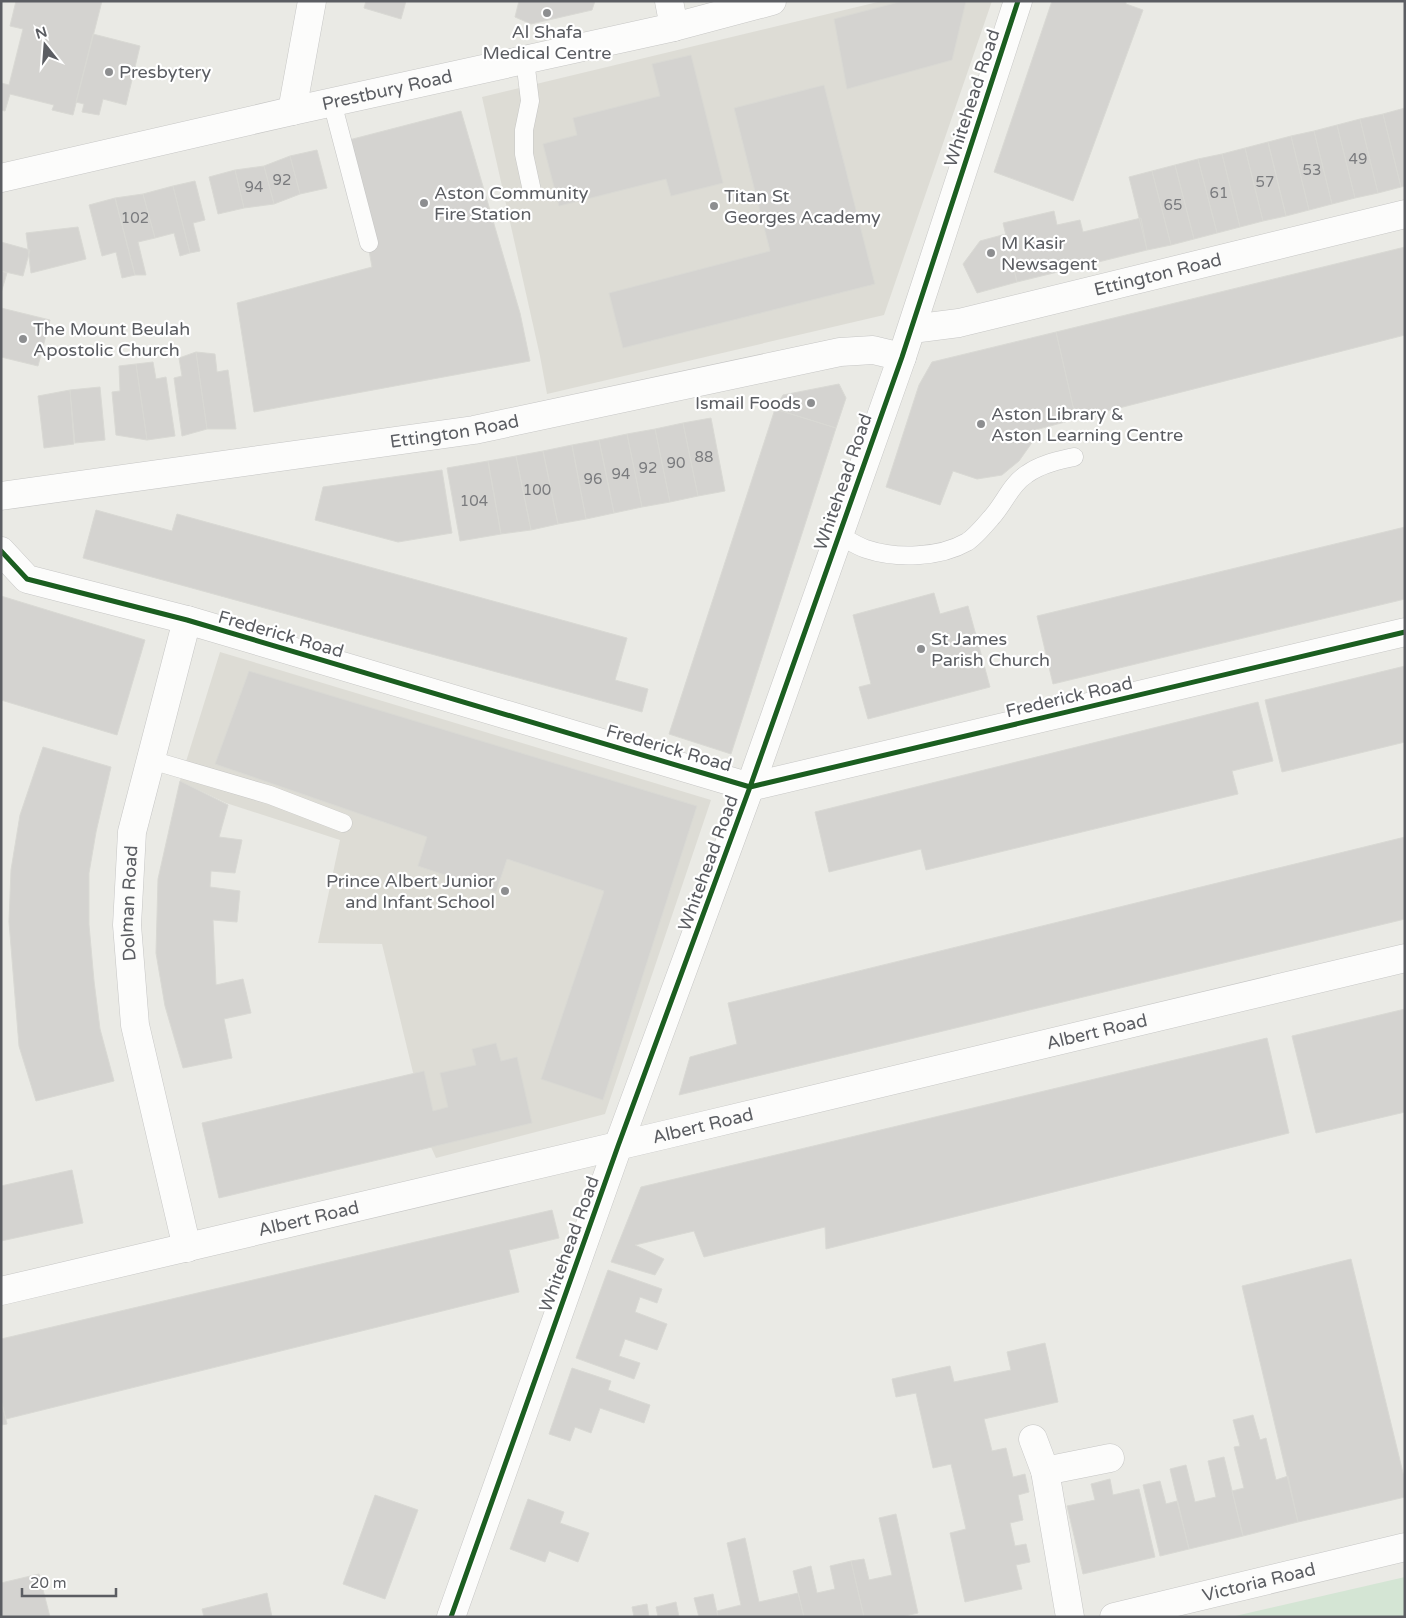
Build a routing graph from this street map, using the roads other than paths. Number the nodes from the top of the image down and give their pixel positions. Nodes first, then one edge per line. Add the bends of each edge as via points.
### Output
1 (312, 1) edge
2 (772, 1) edge
3 (1018, 1) edge
4 (672, 14) edge
5 (525, 60) junction
6 (332, 102) junction
7 (292, 111) junction
8 (1, 178) edge
9 (532, 191) dead end
10 (1405, 214) edge
11 (369, 243) dead end
12 (912, 328) junction
13 (902, 356) junction
14 (1074, 457) dead end
15 (1, 496) edge
16 (839, 535) junction
17 (1, 551) edge
18 (188, 620) junction
19 (1405, 632) edge
20 (151, 760) junction
21 (750, 787) junction
22 (343, 823) dead end
23 (1405, 958) edge
24 (618, 1146) junction
25 (187, 1248) junction
26 (1, 1291) edge
27 (1033, 1439) dead end
28 (1110, 1458) dead end
29 (1045, 1471) junction
30 (1405, 1547) edge
31 (450, 1617) edge
32 (1070, 1617) edge
33 (1114, 1617) edge

1 - 7 street
2 - 4 street, Prestbury Road
3 - 12 street, Whitehead Road
4 - 5 street, Prestbury Road
5 - 6 street, Prestbury Road
5 - 9 lane via 530,101 524,130 524,154
6 - 7 street, Prestbury Road
6 - 11 lane
7 - 8 street, Prestbury Road
10 - 12 street, Ettington Road via 959,323
12 - 13 street, Whitehead Road
13 - 15 street, Ettington Road via 873,350 840,352 474,430
13 - 16 street, Whitehead Road
14 - 16 lane via 1042,465 1025,475 968,541 948,550 892,555 865,549
16 - 21 street, Whitehead Road
17 - 18 street, Frederick Road via 27,579
18 - 20 street, Dolman Road
18 - 21 street, Frederick Road
19 - 21 street, Frederick Road
20 - 22 lane via 270,795
20 - 25 street, Dolman Road via 132,832 128,934 135,1025
21 - 24 street, Whitehead Road
23 - 24 street, Albert Road
24 - 25 street, Albert Road
24 - 31 street, Whitehead Road
25 - 26 street, Albert Road
27 - 29 street
28 - 29 street
29 - 32 street
30 - 33 street, Victoria Road

